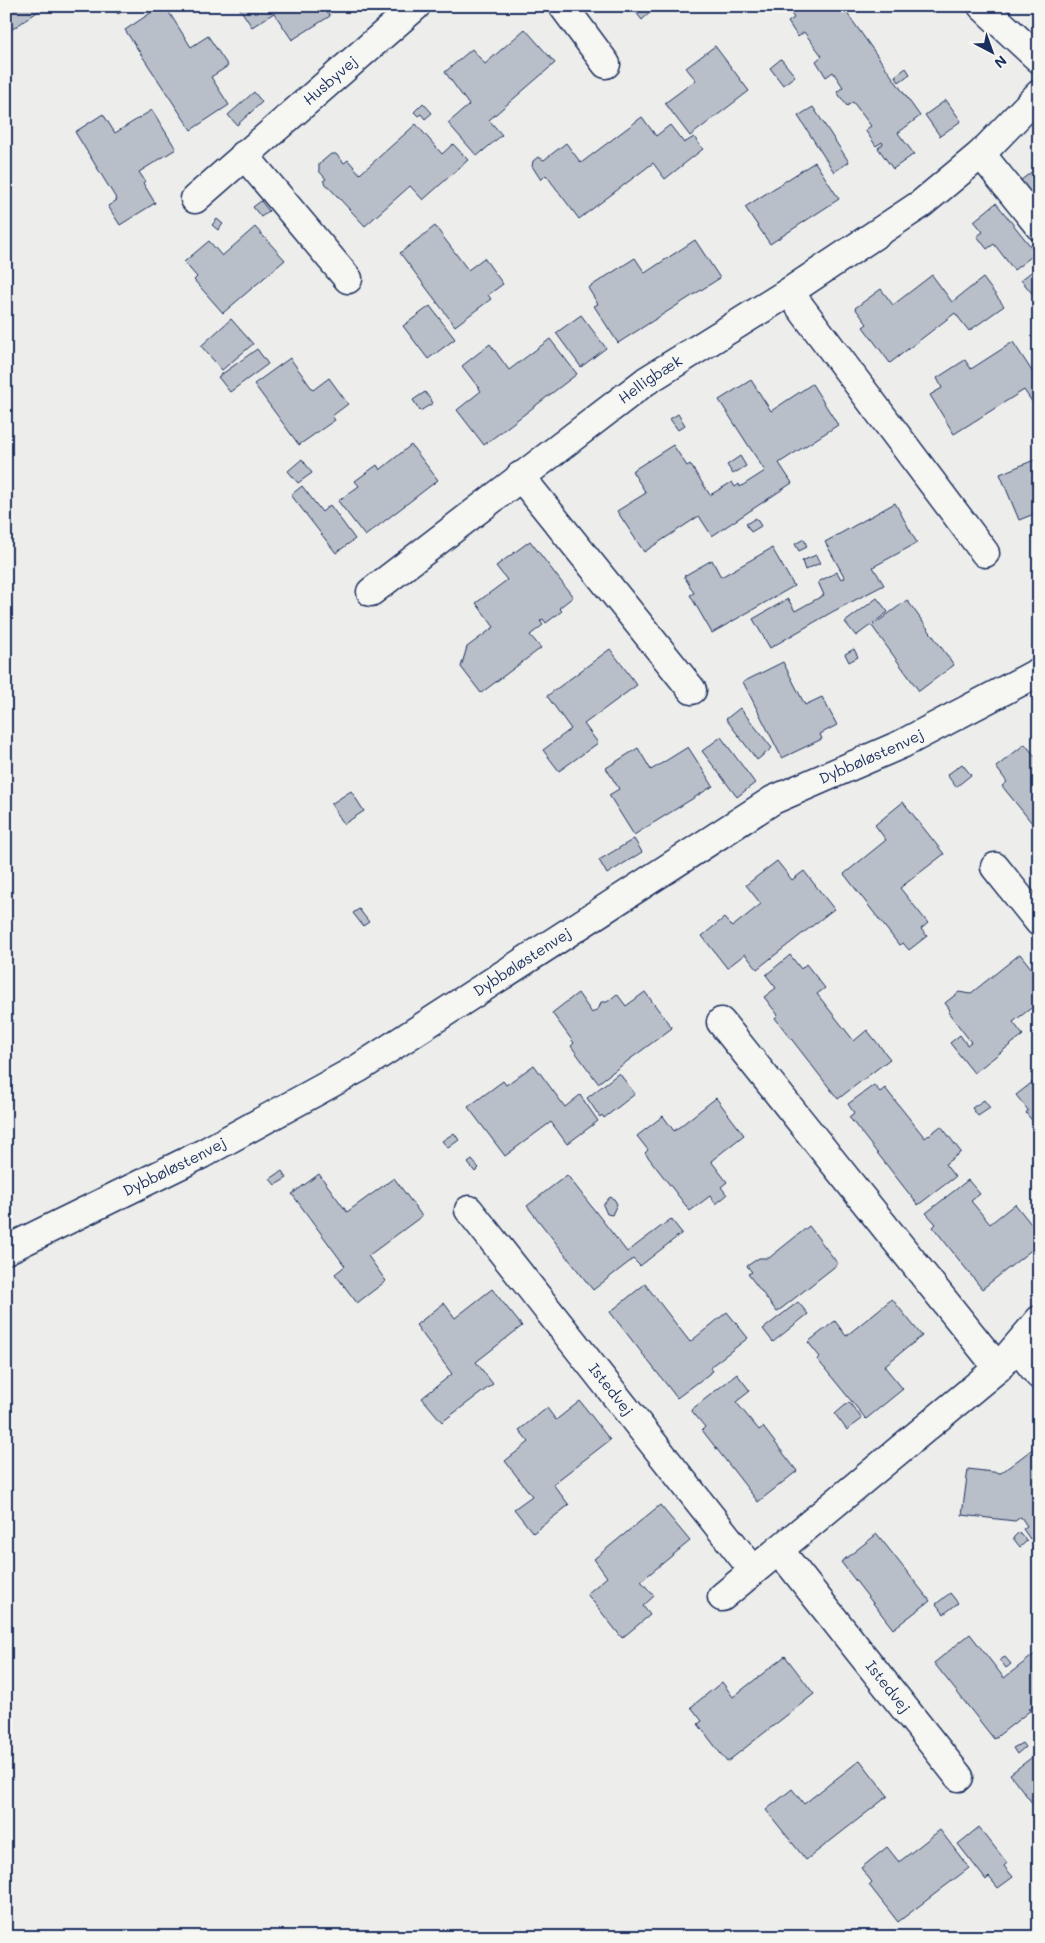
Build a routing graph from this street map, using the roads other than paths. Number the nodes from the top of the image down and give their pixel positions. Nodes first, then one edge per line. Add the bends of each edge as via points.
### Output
1 (416, 6) edge
2 (563, 6) edge
3 (982, 6) edge
4 (1039, 59) edge
5 (606, 64) dead end
6 (1039, 94) edge
7 (981, 154) junction
8 (244, 155) junction
9 (195, 198) dead end
10 (1039, 226) edge
11 (348, 279) dead end
12 (789, 292) junction
13 (520, 476) junction
14 (985, 553) dead end
15 (371, 592) dead end
16 (1039, 672) edge
17 (692, 690) dead end
18 (995, 867) dead end
19 (1039, 922) edge
20 (721, 1022) dead end
21 (469, 1210) dead end
22 (6, 1250) edge
23 (1039, 1320) edge
24 (1017, 1348) junction
25 (998, 1368) junction
26 (1039, 1375) edge
27 (779, 1550) junction
28 (753, 1570) junction
29 (722, 1597) dead end
30 (959, 1777) dead end

1 - 8 street, Husbyvej
2 - 5 street
3 - 4 street
6 - 7 street, Helligbæk
7 - 10 street
7 - 12 street, Helligbæk via 915,209
8 - 9 street, Husbyvej
8 - 11 street
12 - 13 street, Helligbæk via 646,381
12 - 14 street
13 - 15 street, Helligbæk
13 - 17 street
16 - 22 street, Dybbøløstenvej via 902,744 773,800 359,1068 202,1154
18 - 19 street
20 - 25 street
21 - 28 street, Istedvej
23 - 24 street
24 - 25 street
24 - 26 street
25 - 27 street
27 - 28 street
27 - 30 street, Istedvej
28 - 29 street

